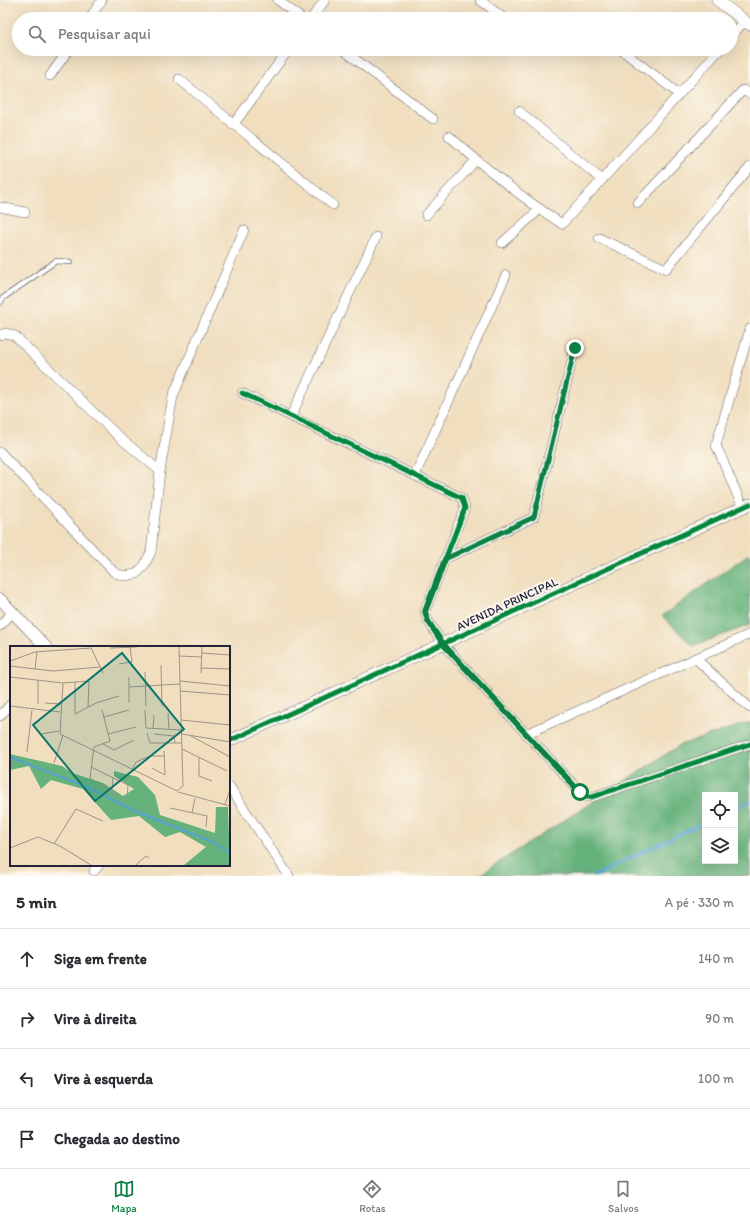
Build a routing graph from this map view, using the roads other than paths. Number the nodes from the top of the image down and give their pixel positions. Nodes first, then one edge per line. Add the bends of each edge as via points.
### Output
1 (102, 0) edge
2 (278, 0) edge
3 (325, 0) edge
4 (480, 0) edge
5 (717, 0) edge
6 (94, 12) edge
7 (293, 12) edge
8 (316, 12) edge
9 (496, 12) edge
10 (733, 12) edge
11 (738, 16) edge
12 (748, 23) edge
13 (738, 31) edge
14 (64, 56) edge
15 (284, 56) edge
16 (351, 56) edge
17 (629, 56) edge
18 (714, 56) edge
19 (50, 76) dead end
20 (179, 79) dead end
21 (679, 94) junction
22 (750, 94) edge
23 (519, 111) dead end
24 (433, 119) dead end
25 (234, 124) junction
26 (449, 136) dead end
27 (476, 160) junction
28 (750, 167) edge
29 (602, 180) junction
30 (638, 203) dead end
31 (333, 205) dead end
32 (0, 207) edge
33 (540, 209) junction
34 (25, 212) dead end
35 (426, 215) dead end
36 (244, 230) dead end
37 (376, 236) dead end
38 (599, 238) dead end
39 (502, 243) dead end
40 (70, 262) dead end
41 (506, 275) dead end
42 (0, 303) edge
43 (750, 329) edge
44 (0, 335) edge
45 (575, 348) dead end
46 (242, 393) dead end
47 (291, 416) junction
48 (0, 452) edge
49 (160, 471) junction
50 (415, 475) junction
51 (746, 506) edge
52 (445, 559) junction
53 (0, 599) edge
54 (12, 612) junction
55 (0, 626) edge
56 (750, 634) edge
57 (443, 644) junction
58 (45, 646) edge
59 (696, 658) junction
60 (10, 705) edge
61 (750, 708) edge
62 (0, 716) edge
63 (526, 734) junction
64 (230, 741) edge
65 (750, 744) edge
66 (230, 788) edge
67 (289, 876) edge

1 - 6 street
2 - 7 street
3 - 8 street
4 - 9 street
5 - 10 street
11 - 12 street
12 - 13 street
14 - 19 street
15 - 25 street
16 - 24 street
17 - 21 street
18 - 21 street
20 - 25 street
21 - 29 street
22 - 30 street via 743,90
23 - 29 street
25 - 31 street
26 - 27 street
27 - 33 street
27 - 35 street
28 - 38 street via 666,269
29 - 33 street via 562,224
32 - 34 street
33 - 39 street
36 - 49 street via 173,396
37 - 47 street
40 - 42 lane via 56,261 3,298
41 - 50 street
43 - 51 street via 716,445
44 - 49 street via 6,333 15,336 120,438
45 - 52 street via 534,517
46 - 47 street
47 - 50 street
48 - 49 street via 115,572 124,576 136,574 144,566 151,552
50 - 52 street via 462,498 465,508
51 - 57 street, AVENIDA PRINCIPAL
52 - 57 street via 425,612
53 - 54 street
54 - 55 street
54 - 58 street
56 - 59 street
57 - 63 street
57 - 64 street, AVENIDA PRINCIPAL
59 - 61 street
59 - 63 street
60 - 62 street
63 - 65 street via 580,792 592,797
66 - 67 street

